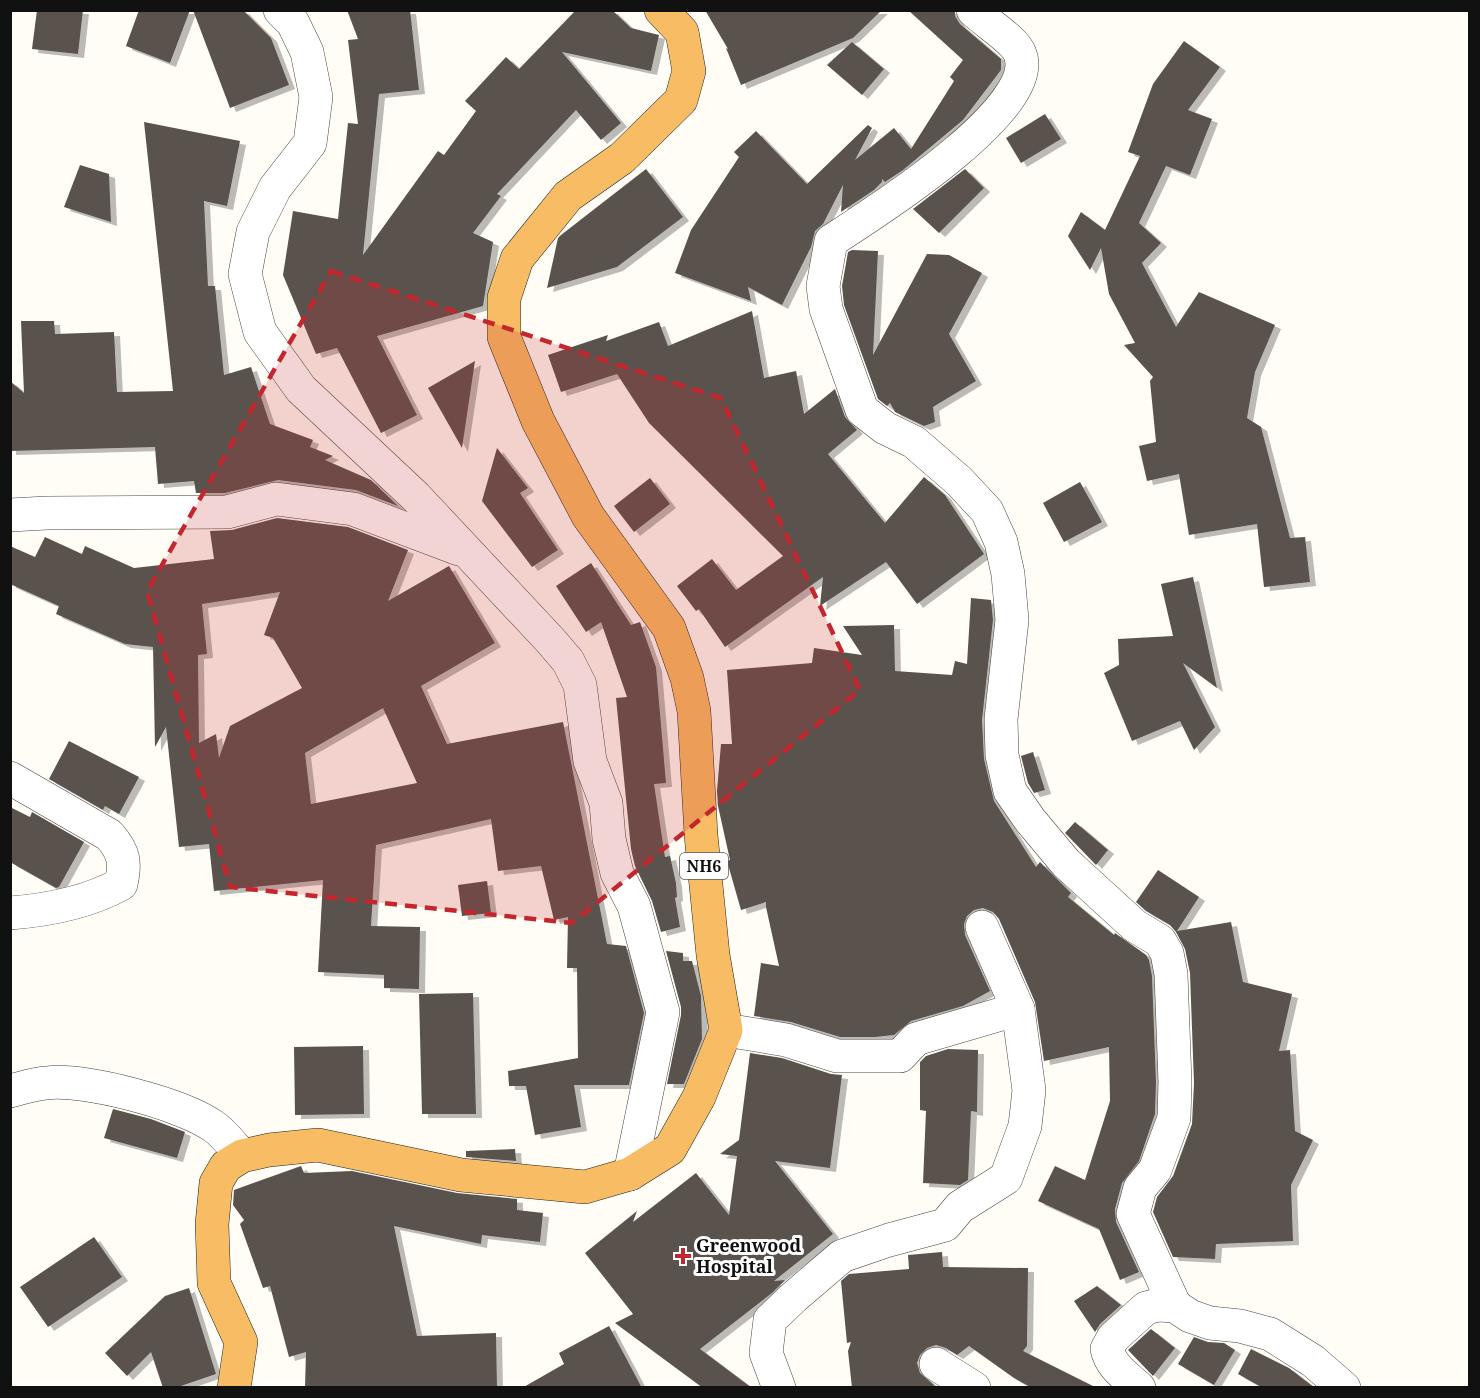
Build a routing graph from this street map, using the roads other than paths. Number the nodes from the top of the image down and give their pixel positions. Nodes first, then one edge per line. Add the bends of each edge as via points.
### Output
1 (280, 10) edge
2 (661, 10) edge
3 (973, 10) edge
4 (10, 515) edge
5 (466, 551) junction
6 (10, 778) edge
7 (10, 913) edge
8 (982, 927) dead end
9 (1018, 1010) junction
10 (726, 1029) junction
11 (10, 1091) edge
12 (242, 1156) junction
13 (630, 1174) junction
14 (1175, 1306) junction
15 (936, 1364) dead end
16 (234, 1388) edge
17 (779, 1388) edge
18 (974, 1388) edge
19 (1139, 1388) edge
20 (1344, 1388) edge

1 - 5 street via 293,23 307,52 316,98 310,143 275,188 253,232 245,274 260,332 301,389 416,497
2 - 10 highway, NH6 via 682,32 689,71 681,100 622,158 568,196 518,259 504,298 504,337 538,421 588,516 669,628 687,678 694,711 701,835 714,955
3 - 14 street via 1020,53 1023,67 1019,82 987,125 948,158 894,200 831,241 823,286 826,309 862,410 885,428 914,442 959,481 987,511 1001,542 1012,620 1001,719 1002,755 1010,791 1066,863 1135,926 1160,941 1167,953 1171,974 1174,1119 1155,1170 1140,1188 1133,1214
4 - 5 street via 227,512 276,499 353,509
5 - 13 street via 568,661 580,685 590,761 606,803 617,873 634,906 663,1012
6 - 7 street via 109,835 121,849 124,869 121,884 99,896 39,911
8 - 9 street
9 - 10 street via 916,1039 900,1056 837,1056 786,1040
9 - 17 street via 1029,1090 1025,1126 1006,1178 960,1208 945,1225 842,1256 794,1297 770,1320 766,1353
10 - 13 highway via 699,1097 670,1149
11 - 12 street via 48,1082 119,1091 185,1110 214,1126
12 - 13 highway via 318,1145 462,1175 585,1187
12 - 16 highway via 226,1166 216,1183 212,1224 214,1283 241,1342
14 - 19 street via 1146,1308 1113,1338 1107,1349 1119,1371
14 - 20 street via 1210,1323 1270,1334
15 - 18 street

